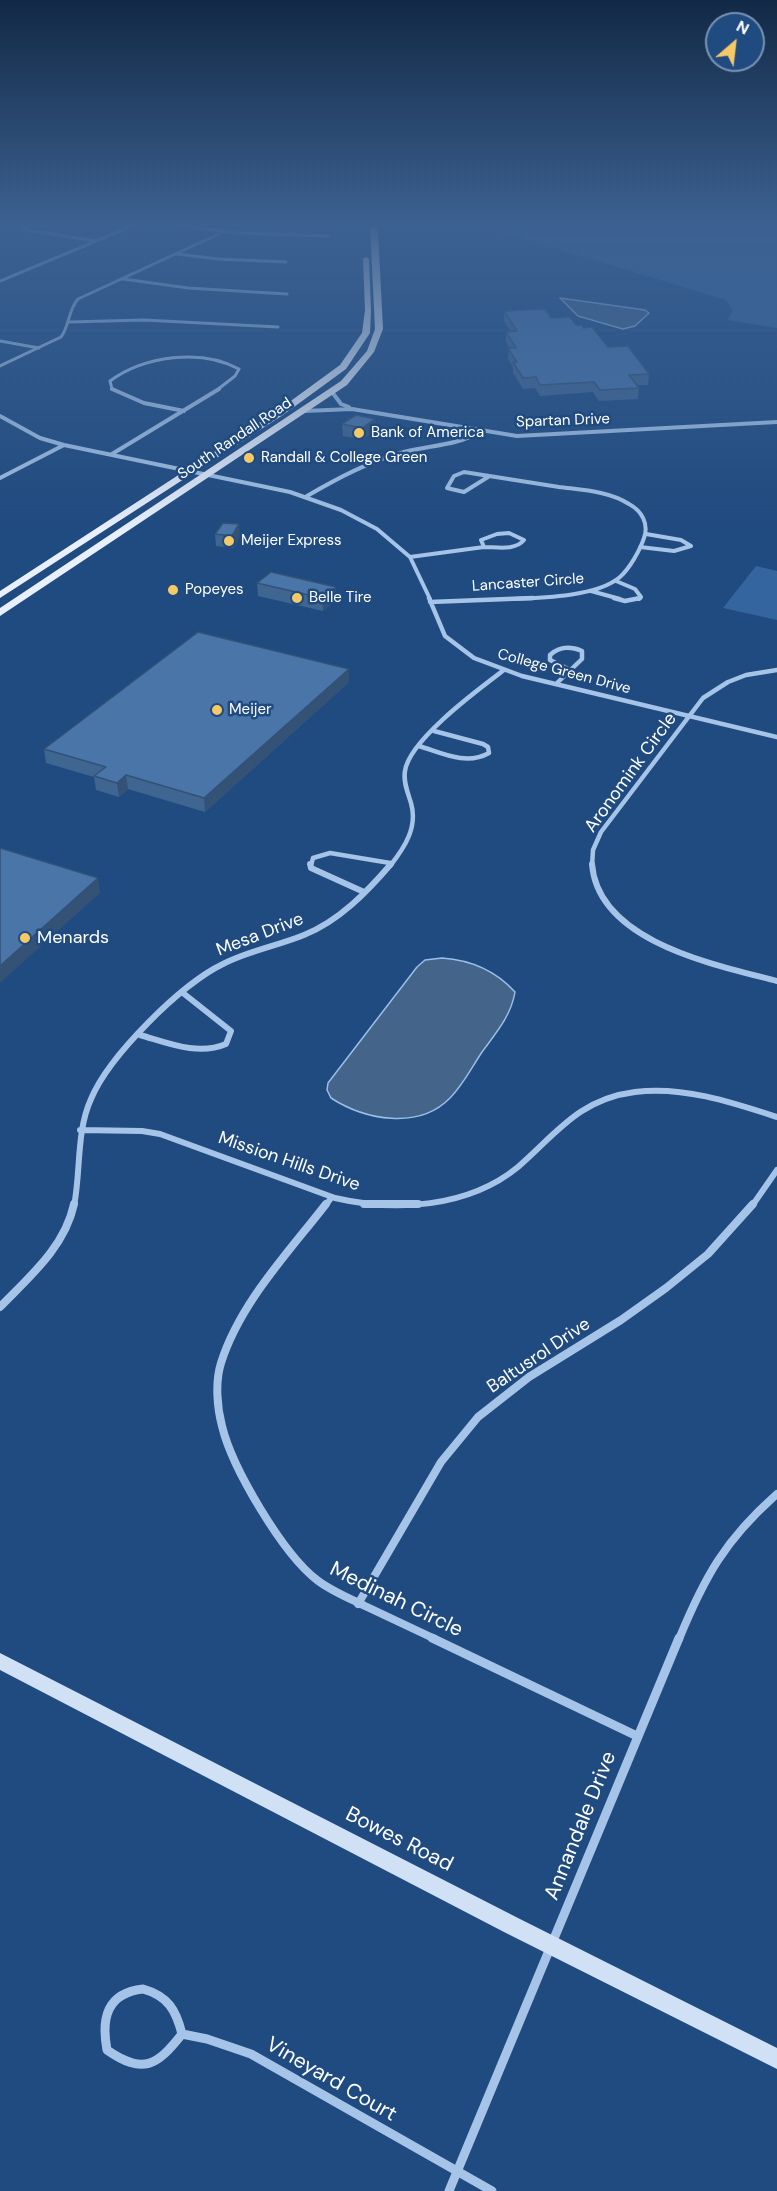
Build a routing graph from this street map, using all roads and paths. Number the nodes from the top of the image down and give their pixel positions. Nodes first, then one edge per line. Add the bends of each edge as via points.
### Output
1 (66, 328) edge
2 (366, 328) edge
3 (379, 328) edge
4 (0, 341) edge
5 (39, 349) junction
6 (0, 366) edge
7 (333, 392) junction
8 (352, 409) junction
9 (184, 411) junction
10 (304, 411) junction
11 (0, 416) edge
12 (777, 422) edge
13 (480, 432) junction
14 (64, 445) junction
15 (112, 455) junction
16 (191, 471) junction
17 (209, 474) junction
18 (488, 477) junction
19 (0, 478) edge
20 (307, 496) junction
21 (646, 534) junction
22 (484, 547) junction
23 (640, 547) junction
24 (410, 557) junction
25 (616, 581) junction
26 (591, 591) junction
27 (0, 596) edge
28 (430, 602) junction
29 (0, 613) edge
30 (504, 670) junction
31 (570, 670) junction
32 (777, 670) edge
33 (555, 684) junction
34 (689, 716) junction
35 (434, 731) junction
36 (777, 737) edge
37 (419, 746) junction
38 (390, 863) junction
39 (364, 892) junction
40 (777, 981) edge
41 (183, 993) junction
42 (140, 1035) junction
43 (777, 1117) edge
44 (81, 1130) junction
45 (777, 1170) edge
46 (332, 1197) junction
47 (0, 1307) edge
48 (777, 1494) edge
49 (358, 1604) junction
50 (0, 1661) edge
51 (637, 1736) junction
52 (552, 1944) junction
53 (182, 2034) junction
54 (777, 2059) edge
55 (457, 2171) junction
56 (449, 2191) edge
57 (492, 2191) edge

1 - 5 street via 61,337
2 - 16 main road, South Randall Road via 351,358 322,385
3 - 7 main road, South Randall Road via 365,360
4 - 5 street
5 - 6 street
7 - 8 street via 341,404
7 - 10 main road, South Randall Road
8 - 10 street, Spartan Drive
8 - 13 street, Spartan Drive
9 - 9 street via 237,376 240,370 232,364 207,360 157,360 110,381 112,389 135,400
9 - 15 street
10 - 17 main road, South Randall Road
11 - 14 street, College Green Drive via 40,438
12 - 13 street, Spartan Drive via 547,436
13 - 20 street via 459,442 403,452
14 - 15 street, College Green Drive
14 - 19 street
15 - 16 street, College Green Drive
16 - 17 street, College Green Drive
16 - 27 main road, South Randall Road
17 - 20 street, College Green Drive
17 - 29 main road, South Randall Road
18 - 18 street via 464,472 454,476 447,488 469,491
18 - 21 street via 610,496 641,512
20 - 24 street, College Green Drive via 377,529
21 - 23 street
21 - 23 street via 681,540 691,546 684,551
22 - 22 street via 511,547 524,540 511,534 498,535 484,539
22 - 24 street
23 - 25 street
24 - 28 street, College Green Drive
25 - 26 street, Lancaster Circle
25 - 26 street via 635,589 639,600 626,601
26 - 28 street, Lancaster Circle
28 - 30 street, College Green Drive via 450,641 474,658
30 - 33 street, College Green Drive
30 - 35 street, Mesa Drive via 466,699
31 - 31 street via 582,660 582,651 553,651 550,660
31 - 33 street
32 - 34 street, Aronomink Circle via 746,675 718,686
33 - 34 street, College Green Drive
34 - 36 street, College Green Drive
34 - 40 street, Aronomink Circle via 597,840 591,860 598,892 613,912 664,946
35 - 37 street, Mesa Drive
35 - 37 street via 483,744 489,753 479,759 465,759
37 - 38 street, Mesa Drive via 405,770 415,822 412,834
38 - 39 street, Mesa Drive
38 - 39 street via 330,853 313,858 311,868
39 - 41 street, Mesa Drive via 331,922 220,965
41 - 42 street, Mesa Drive
41 - 42 street via 231,1031 226,1044 211,1049 194,1048
42 - 44 street, Mesa Drive via 89,1100
43 - 46 street, Mission Hills Drive via 716,1098 639,1090 605,1098 583,1109 510,1173 465,1194 430,1203 395,1205 362,1204
44 - 46 street, Mission Hills Drive via 142,1131 175,1138
44 - 47 street, Mesa Drive via 75,1199 65,1229 52,1251
45 - 49 street, Baltusrol Drive via 742,1220 718,1246 658,1295 543,1367 479,1416 434,1473
46 - 49 street, Medinah Circle via 235,1331 218,1381 220,1419 235,1459 272,1530 309,1576
48 - 51 street, Annandale Drive via 747,1520 716,1560 680,1631
49 - 51 street, Medinah Circle
50 - 52 main road, Bowes Road
51 - 52 street, Annandale Drive
52 - 54 main road, Bowes Road
52 - 55 street, Annandale Drive
53 - 53 street via 155,2063 136,2067 107,2050 103,2028 109,2008 122,1994 140,1988 161,1993 181,2019
53 - 55 street, Vineyard Court via 251,2054
55 - 56 street, Annandale Drive
55 - 57 street, Vineyard Court

